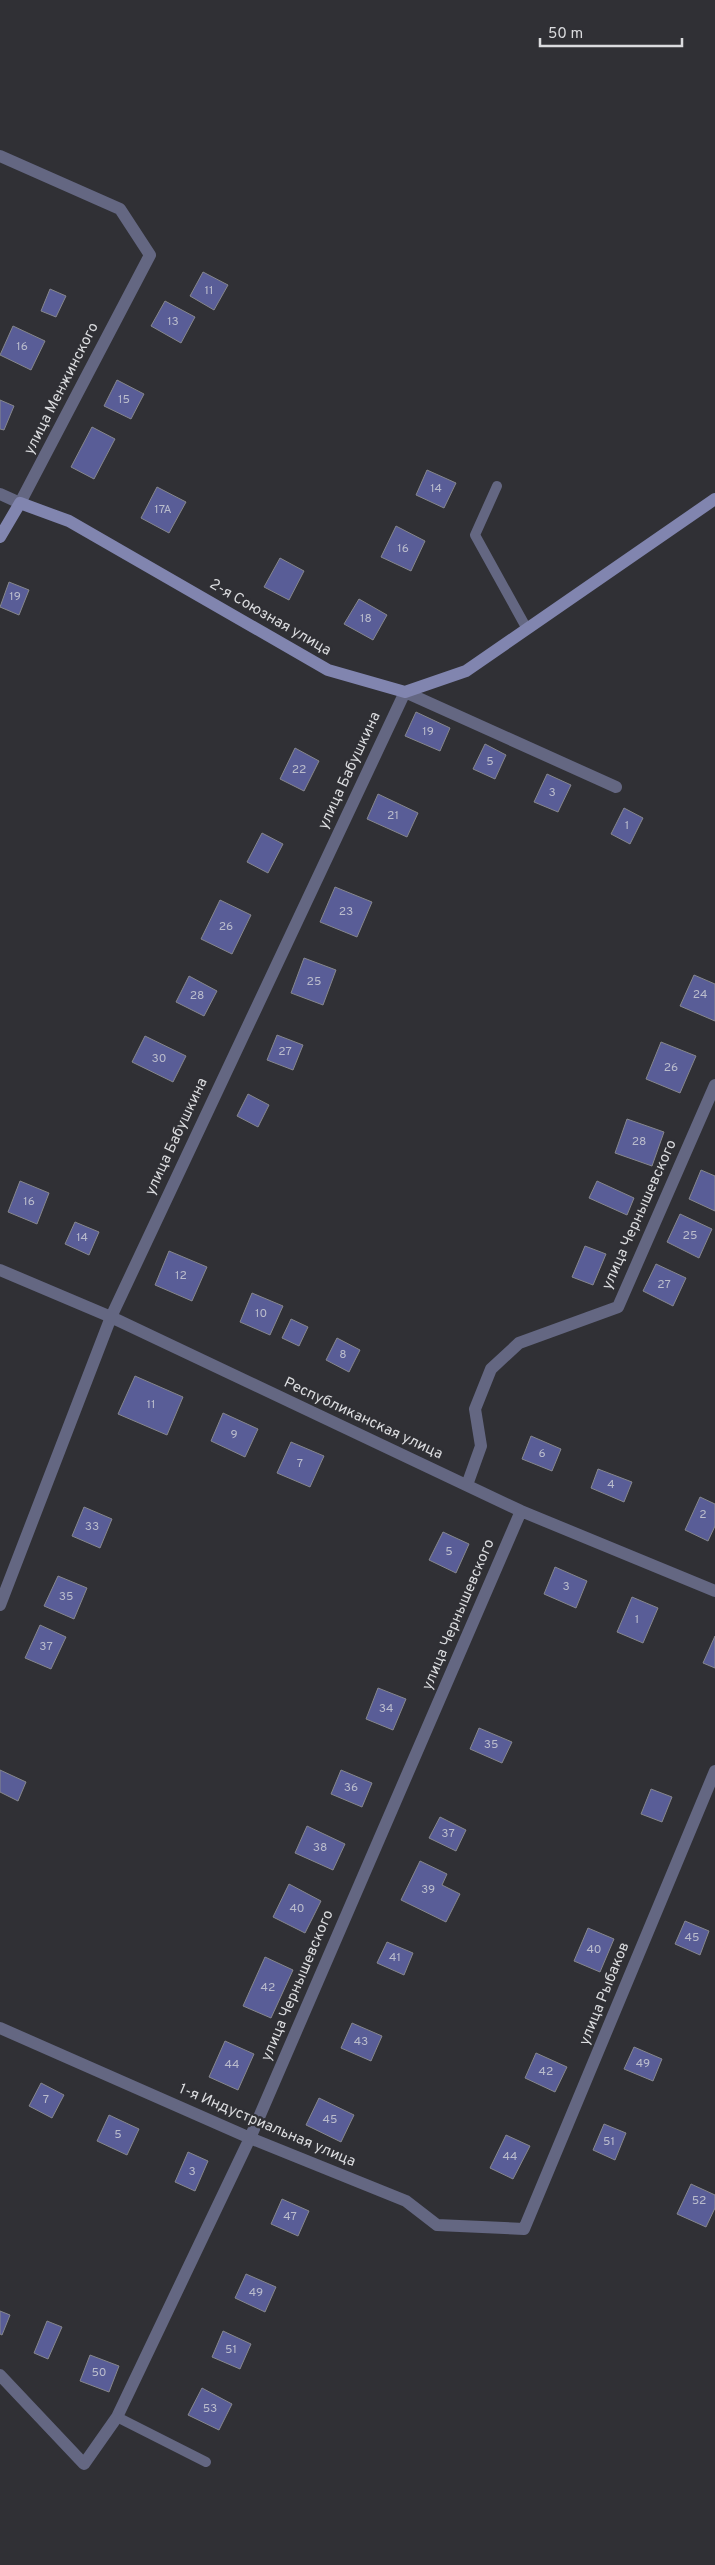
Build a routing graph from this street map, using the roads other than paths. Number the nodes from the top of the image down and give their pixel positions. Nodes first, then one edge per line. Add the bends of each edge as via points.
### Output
1 (0, 156) edge
2 (497, 486) dead end
3 (0, 494) edge
4 (715, 499) edge
5 (20, 503) junction
6 (0, 537) edge
7 (527, 629) junction
8 (405, 692) junction
9 (616, 787) dead end
10 (715, 1085) edge
11 (0, 1270) edge
12 (111, 1317) junction
13 (467, 1486) junction
14 (521, 1511) junction
15 (715, 1591) edge
16 (0, 1606) edge
17 (715, 1771) edge
18 (0, 2028) edge
19 (250, 2138) junction
20 (524, 2229) joint
21 (0, 2375) edge
22 (117, 2417) junction
23 (206, 2462) dead end

1 - 5 street, улица Менжинского via 120,209 150,254
2 - 7 lane via 475,535
3 - 5 street, 2-я Союзная улица
4 - 7 main road
5 - 6 main road, улица Менжинского
5 - 8 main road, 2-я Союзная улица via 69,521 328,670
7 - 8 main road via 466,671
8 - 9 street, 2-я Союзная улица
8 - 12 street, улица Бабушкина
10 - 13 street, улица Чернышевского via 618,1307 520,1343 490,1368 475,1409 481,1446
11 - 12 street, Республиканская улица
12 - 13 street, Республиканская улица
12 - 16 street, улица Бабушкина
13 - 14 street, Республиканская улица
14 - 15 street, Республиканская улица
14 - 19 street, улица Чернышевского
17 - 20 street, улица Рыбаков
18 - 19 street, 1-я Индустриальная улица
19 - 20 street, 1-я Индустриальная улица via 406,2201 436,2225
19 - 22 street, улица Чернышевского
21 - 22 street, улица Чернышевского via 84,2464
22 - 23 lane

